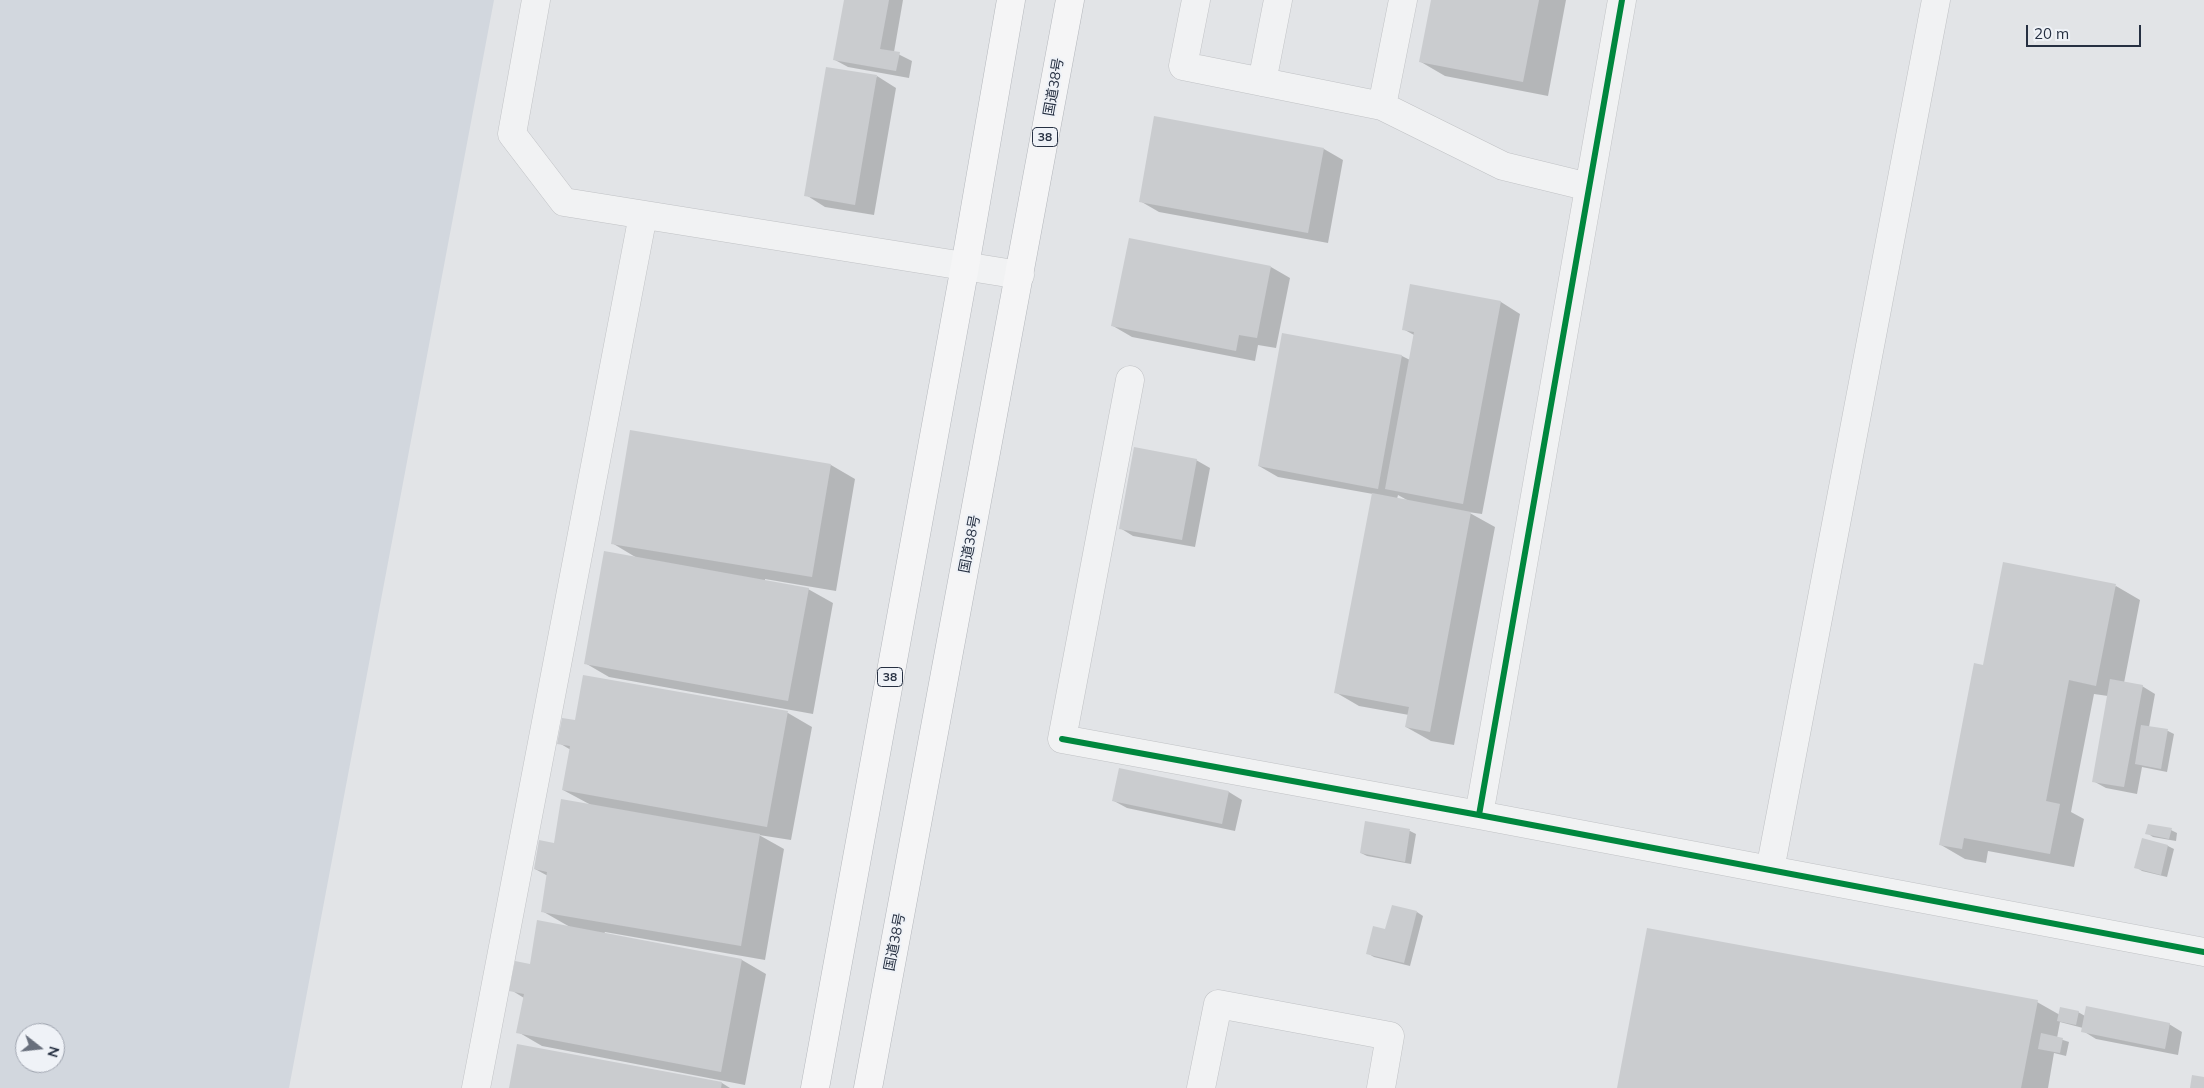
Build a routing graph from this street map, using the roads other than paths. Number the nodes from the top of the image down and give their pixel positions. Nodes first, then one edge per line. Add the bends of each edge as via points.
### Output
1 (536, 0) edge
2 (1011, 0) edge
3 (1070, 0) edge
4 (1196, 0) edge
5 (1278, 0) edge
6 (1403, 0) edge
7 (1622, 0) edge
8 (1936, 0) edge
9 (1262, 82) junction
10 (1382, 106) junction
11 (1589, 187) junction
12 (643, 215) junction
13 (965, 266) junction
14 (1020, 275) junction
15 (1130, 380) dead end
16 (1479, 815) junction
17 (1770, 870) junction
18 (2204, 952) edge
19 (476, 1088) edge
20 (815, 1088) edge
21 (868, 1088) edge
22 (1201, 1088) edge
23 (1381, 1088) edge

1 - 12 street via 512,134 564,202
2 - 13 highway, 38
3 - 14 highway, 国道38号 / 38
4 - 9 street via 1183,66
5 - 9 street
6 - 10 street
7 - 11 street
8 - 17 street
9 - 10 street
10 - 11 street via 1503,166
11 - 16 street
12 - 13 street
12 - 19 street
13 - 14 street
13 - 20 highway, 38
14 - 21 highway, 国道38号 / 38
15 - 16 street via 1062,739
16 - 17 street
17 - 18 street
22 - 23 street via 1218,1004 1390,1036

